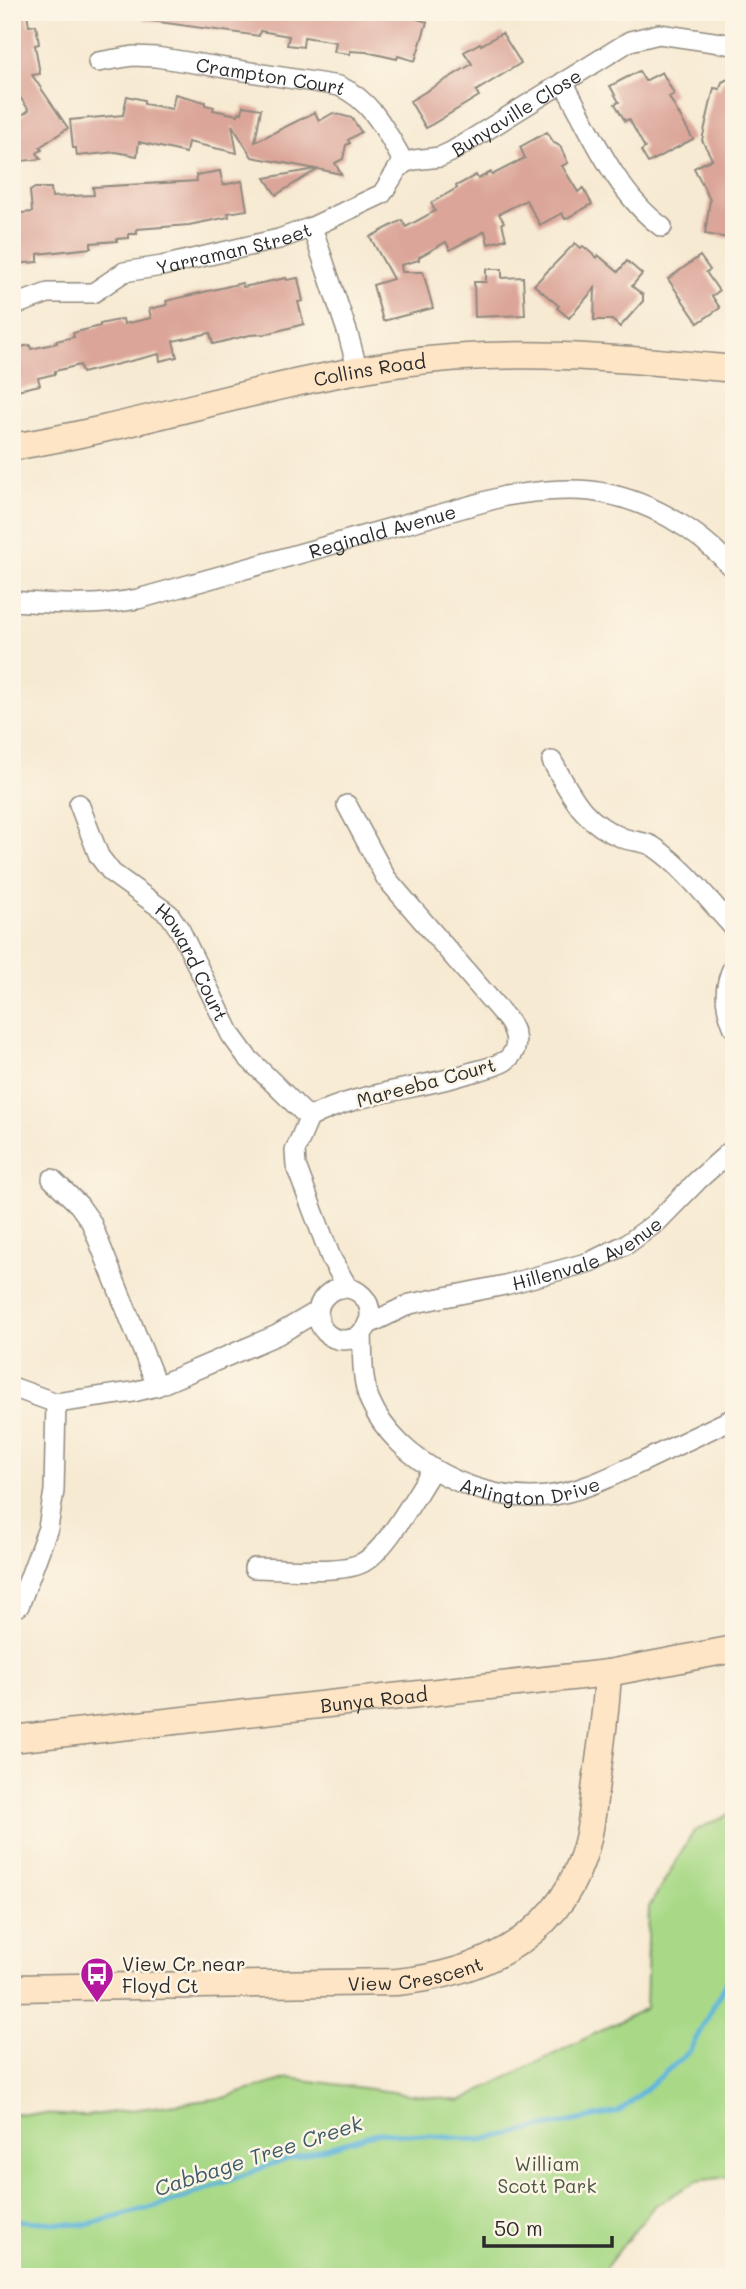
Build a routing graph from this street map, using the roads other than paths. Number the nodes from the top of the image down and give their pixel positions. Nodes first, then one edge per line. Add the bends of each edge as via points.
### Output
1 (734, 45) edge
2 (99, 62) dead end
3 (563, 82) junction
4 (404, 163) junction
5 (312, 227) junction
6 (663, 227) dead end
7 (12, 306) edge
8 (734, 369) edge
9 (358, 371) junction
10 (12, 447) edge
11 (734, 570) edge
12 (12, 601) edge
13 (552, 761) dead end
14 (79, 804) dead end
15 (347, 804) dead end
16 (734, 928) edge
17 (734, 965) edge
18 (734, 1028) edge
19 (309, 1118) junction
20 (734, 1148) edge
21 (52, 1179) dead end
22 (339, 1290) junction
23 (365, 1299) junction
24 (410, 1304) junction
25 (318, 1311) junction
26 (365, 1329) junction
27 (277, 1335) junction
28 (331, 1335) junction
29 (363, 1378) junction
30 (157, 1386) junction
31 (12, 1387) edge
32 (56, 1403) junction
33 (734, 1418) edge
34 (433, 1469) junction
35 (254, 1568) dead end
36 (19, 1606) dead end
37 (734, 1648) edge
38 (608, 1674) junction
39 (12, 1739) edge
40 (12, 1988) edge

1 - 3 street, Bunyaville Close via 671,34 646,36
2 - 4 street, Crampton Court via 156,57 339,86 368,105
3 - 4 street, Bunyaville Close via 451,152
3 - 6 street via 623,188
4 - 5 street via 382,194
5 - 7 street, Yarraman Street via 244,248 124,272 93,293 48,293
5 - 9 street, Yarraman Street
8 - 9 street, Collins Road via 613,357 522,355
9 - 10 street, Collins Road
11 - 12 street, Reginald Avenue via 697,534 657,511 592,491 559,490 505,496 138,599 81,605
13 - 16 street via 580,809 594,823 652,845
14 - 19 street, Howard Court via 99,856 111,873 169,914 239,1047
15 - 19 street, Mareeba Court via 386,878 507,1019 517,1043 512,1054 497,1064 343,1104
17 - 18 street via 725,995
19 - 22 street via 295,1152 296,1166
20 - 24 street, Hillenvale Avenue via 657,1222 590,1262
21 - 30 street via 91,1222
22 - 23 street via 357,1292
22 - 25 street via 322,1300
23 - 24 street, Hillenvale Avenue
23 - 26 street via 370,1311
24 - 26 street, Hillenvale Avenue
25 - 27 street
25 - 28 street
26 - 28 street via 355,1338
26 - 29 street, Arlington Drive
27 - 28 street
27 - 30 street
28 - 29 street, Arlington Drive
29 - 34 street, Arlington Drive via 385,1427
30 - 32 street
31 - 32 street
32 - 36 street via 54,1491 48,1528
33 - 34 street, Arlington Drive via 593,1485 547,1496 474,1489
34 - 35 street via 382,1547 360,1564
37 - 38 street, Bunya Road
38 - 39 street, Bunya Road
38 - 40 street, View Crescent via 582,1861 565,1895 546,1918 506,1952 453,1973 397,1982

